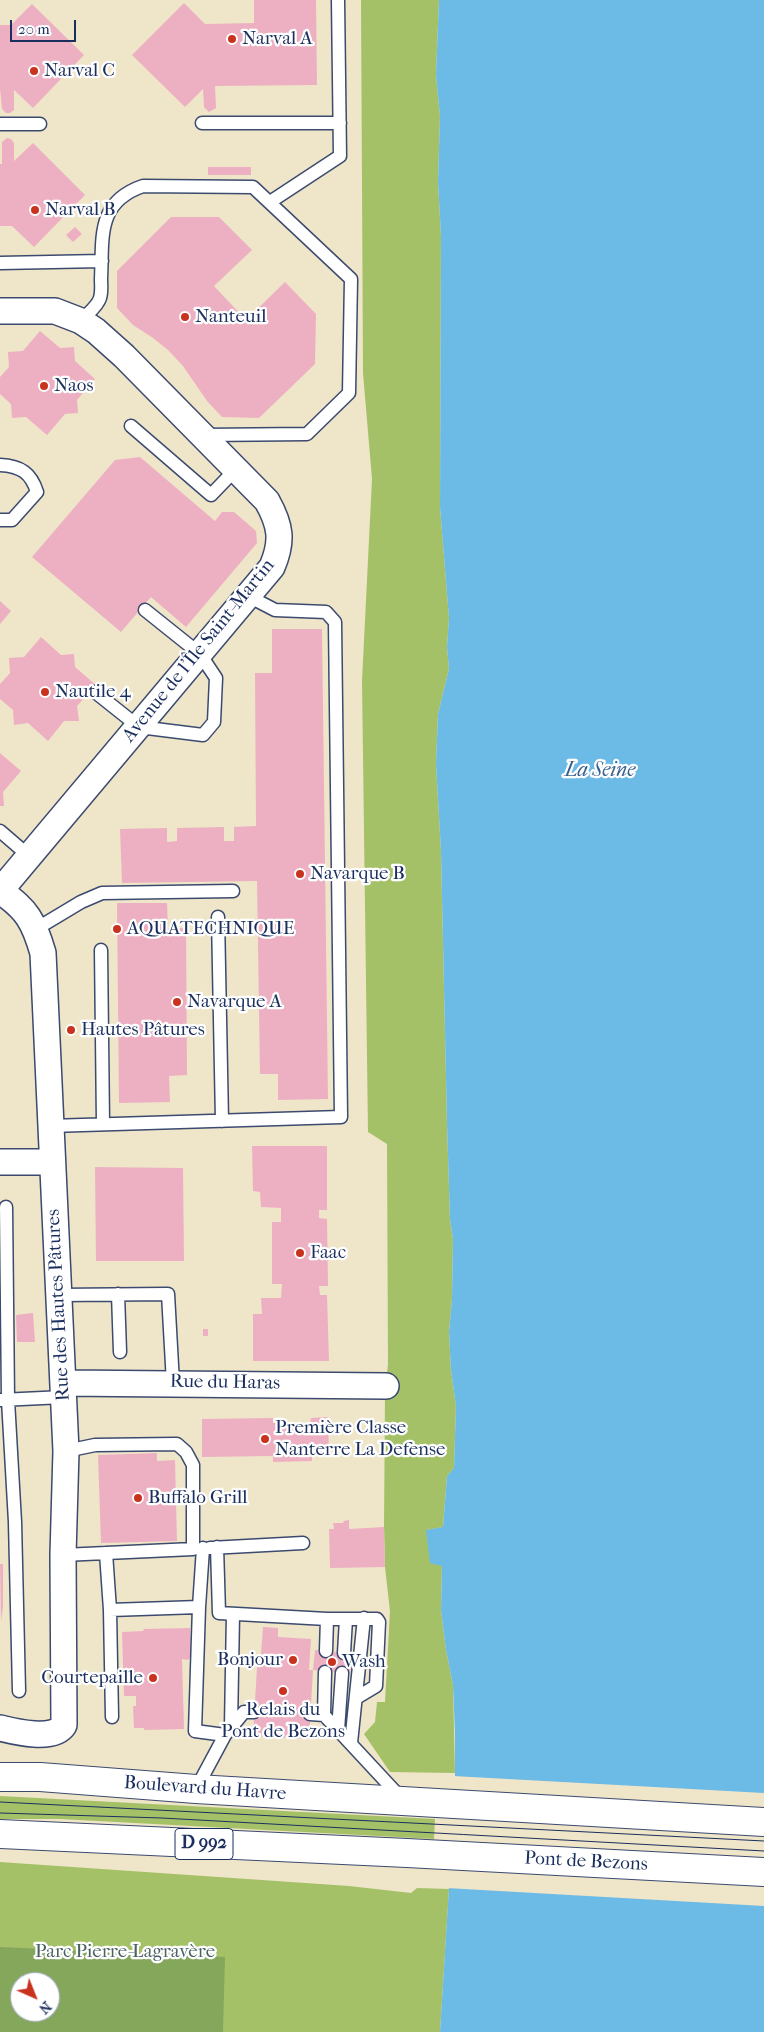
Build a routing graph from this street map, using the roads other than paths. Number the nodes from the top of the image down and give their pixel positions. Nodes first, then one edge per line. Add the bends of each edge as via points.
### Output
1 (338, 0) edge
2 (340, 123) junction
3 (0, 124) edge
4 (40, 124) dead end
5 (202, 124) dead end
6 (270, 202) junction
7 (102, 262) junction
8 (0, 263) edge
9 (0, 311) edge
10 (81, 321) junction
11 (131, 426) dead end
12 (203, 436) junction
13 (0, 465) edge
14 (236, 469) junction
15 (0, 520) edge
16 (248, 596) junction
17 (145, 610) dead end
18 (200, 654) junction
19 (95, 692) dead end
20 (139, 727) junction
21 (0, 831) edge
22 (29, 856) junction
23 (0, 891) edge
24 (233, 891) dead end
25 (218, 917) dead end
26 (36, 929) junction
27 (101, 950) dead end
28 (222, 1121) junction
29 (103, 1124) junction
30 (50, 1126) junction
31 (0, 1162) edge
32 (52, 1162) junction
33 (6, 1206) dead end
34 (118, 1294) junction
35 (59, 1295) junction
36 (120, 1352) dead end
37 (173, 1383) junction
38 (386, 1386) dead end
39 (64, 1390) junction
40 (4, 1400) edge
41 (66, 1451) junction
42 (303, 1542) dead end
43 (217, 1547) junction
44 (198, 1549) junction
45 (106, 1553) junction
46 (63, 1555) junction
47 (199, 1607) junction
48 (110, 1610) junction
49 (233, 1614) junction
50 (346, 1618) junction
51 (364, 1618) junction
52 (326, 1619) junction
53 (326, 1651) dead end
54 (344, 1653) dead end
55 (325, 1672) dead end
56 (342, 1673) dead end
57 (19, 1691) dead end
58 (356, 1698) junction
59 (254, 1712) dead end
60 (310, 1714) dead end
61 (324, 1715) junction
62 (112, 1717) dead end
63 (0, 1728) edge
64 (228, 1730) junction
65 (338, 1730) junction
66 (351, 1743) junction
67 (0, 1768) edge
68 (0, 1777) edge
69 (40, 1778) junction
70 (196, 1789) junction
71 (407, 1801) junction
72 (752, 1821) edge
73 (0, 1834) edge
74 (764, 1872) edge

1 - 2 lane
2 - 5 lane
2 - 6 lane via 340,156
3 - 4 lane
6 - 7 lane via 253,187 143,186 129,191 108,211
6 - 12 lane via 351,279 349,393 307,434
7 - 8 lane
7 - 10 lane via 100,299
9 - 10 street, Avenue de l'Île Saint-Martin via 55,311
10 - 12 street, Avenue de l'Île Saint-Martin via 124,356
11 - 14 lane via 211,495
12 - 14 street, Avenue de l'Île Saint-Martin
13 - 15 lane via 21,469 33,479 37,492 12,520
14 - 16 street, Avenue de l'Île Saint-Martin via 268,501 279,533 279,550 272,567
16 - 18 street, Avenue de l'Île Saint-Martin
16 - 28 lane via 275,610 326,612 335,622 341,1117
17 - 18 lane
18 - 20 street, Avenue de l'Île Saint-Martin
18 - 20 lane via 216,678 214,722 209,728 203,735
19 - 20 lane
20 - 22 street, Avenue de l'Île Saint-Martin
21 - 22 lane
22 - 23 street, Avenue de l'Île Saint-Martin
23 - 26 street, Rue des Hautes Pâtures via 16,902
24 - 26 lane via 102,892
25 - 28 lane
26 - 30 street, Rue des Hautes Pâtures via 43,953
27 - 29 lane
28 - 29 lane
29 - 30 lane
30 - 32 street, Rue des Hautes Pâtures
31 - 32 street
32 - 35 street, Rue des Hautes Pâtures
33 - 40 lane
34 - 35 lane
34 - 36 lane
34 - 37 lane via 168,1294
35 - 39 street, Rue des Hautes Pâtures
37 - 38 street, Rue du Haras
37 - 39 street, Rue du Haras
39 - 40 lane
39 - 41 street, Rue des Hautes Pâtures
40 - 57 lane via 15,1522
41 - 44 lane via 95,1445 177,1444 193,1465
41 - 46 street, Rue des Hautes Pâtures
42 - 43 lane
43 - 44 lane
43 - 49 lane via 219,1613
44 - 45 lane
44 - 47 lane
45 - 46 lane
45 - 48 lane
46 - 63 street, Rue des Hautes Pâtures via 62,1728 56,1732 24,1733
47 - 48 lane
47 - 64 lane via 195,1731
48 - 62 lane
49 - 52 lane
49 - 64 lane
50 - 51 lane
50 - 52 lane
50 - 54 lane
51 - 58 lane
51 - 58 lane via 380,1622 376,1686
52 - 53 lane
55 - 61 lane
56 - 65 lane
58 - 66 lane
59 - 64 lane via 244,1712
60 - 61 lane
61 - 65 lane
64 - 70 lane
65 - 66 lane
66 - 71 lane
67 - 69 main road
68 - 69 main road, Boulevard du Havre
69 - 70 main road, Boulevard du Havre
70 - 71 main road, Boulevard du Havre
71 - 72 main road
73 - 74 main road, Pont de Bezons / D 992

